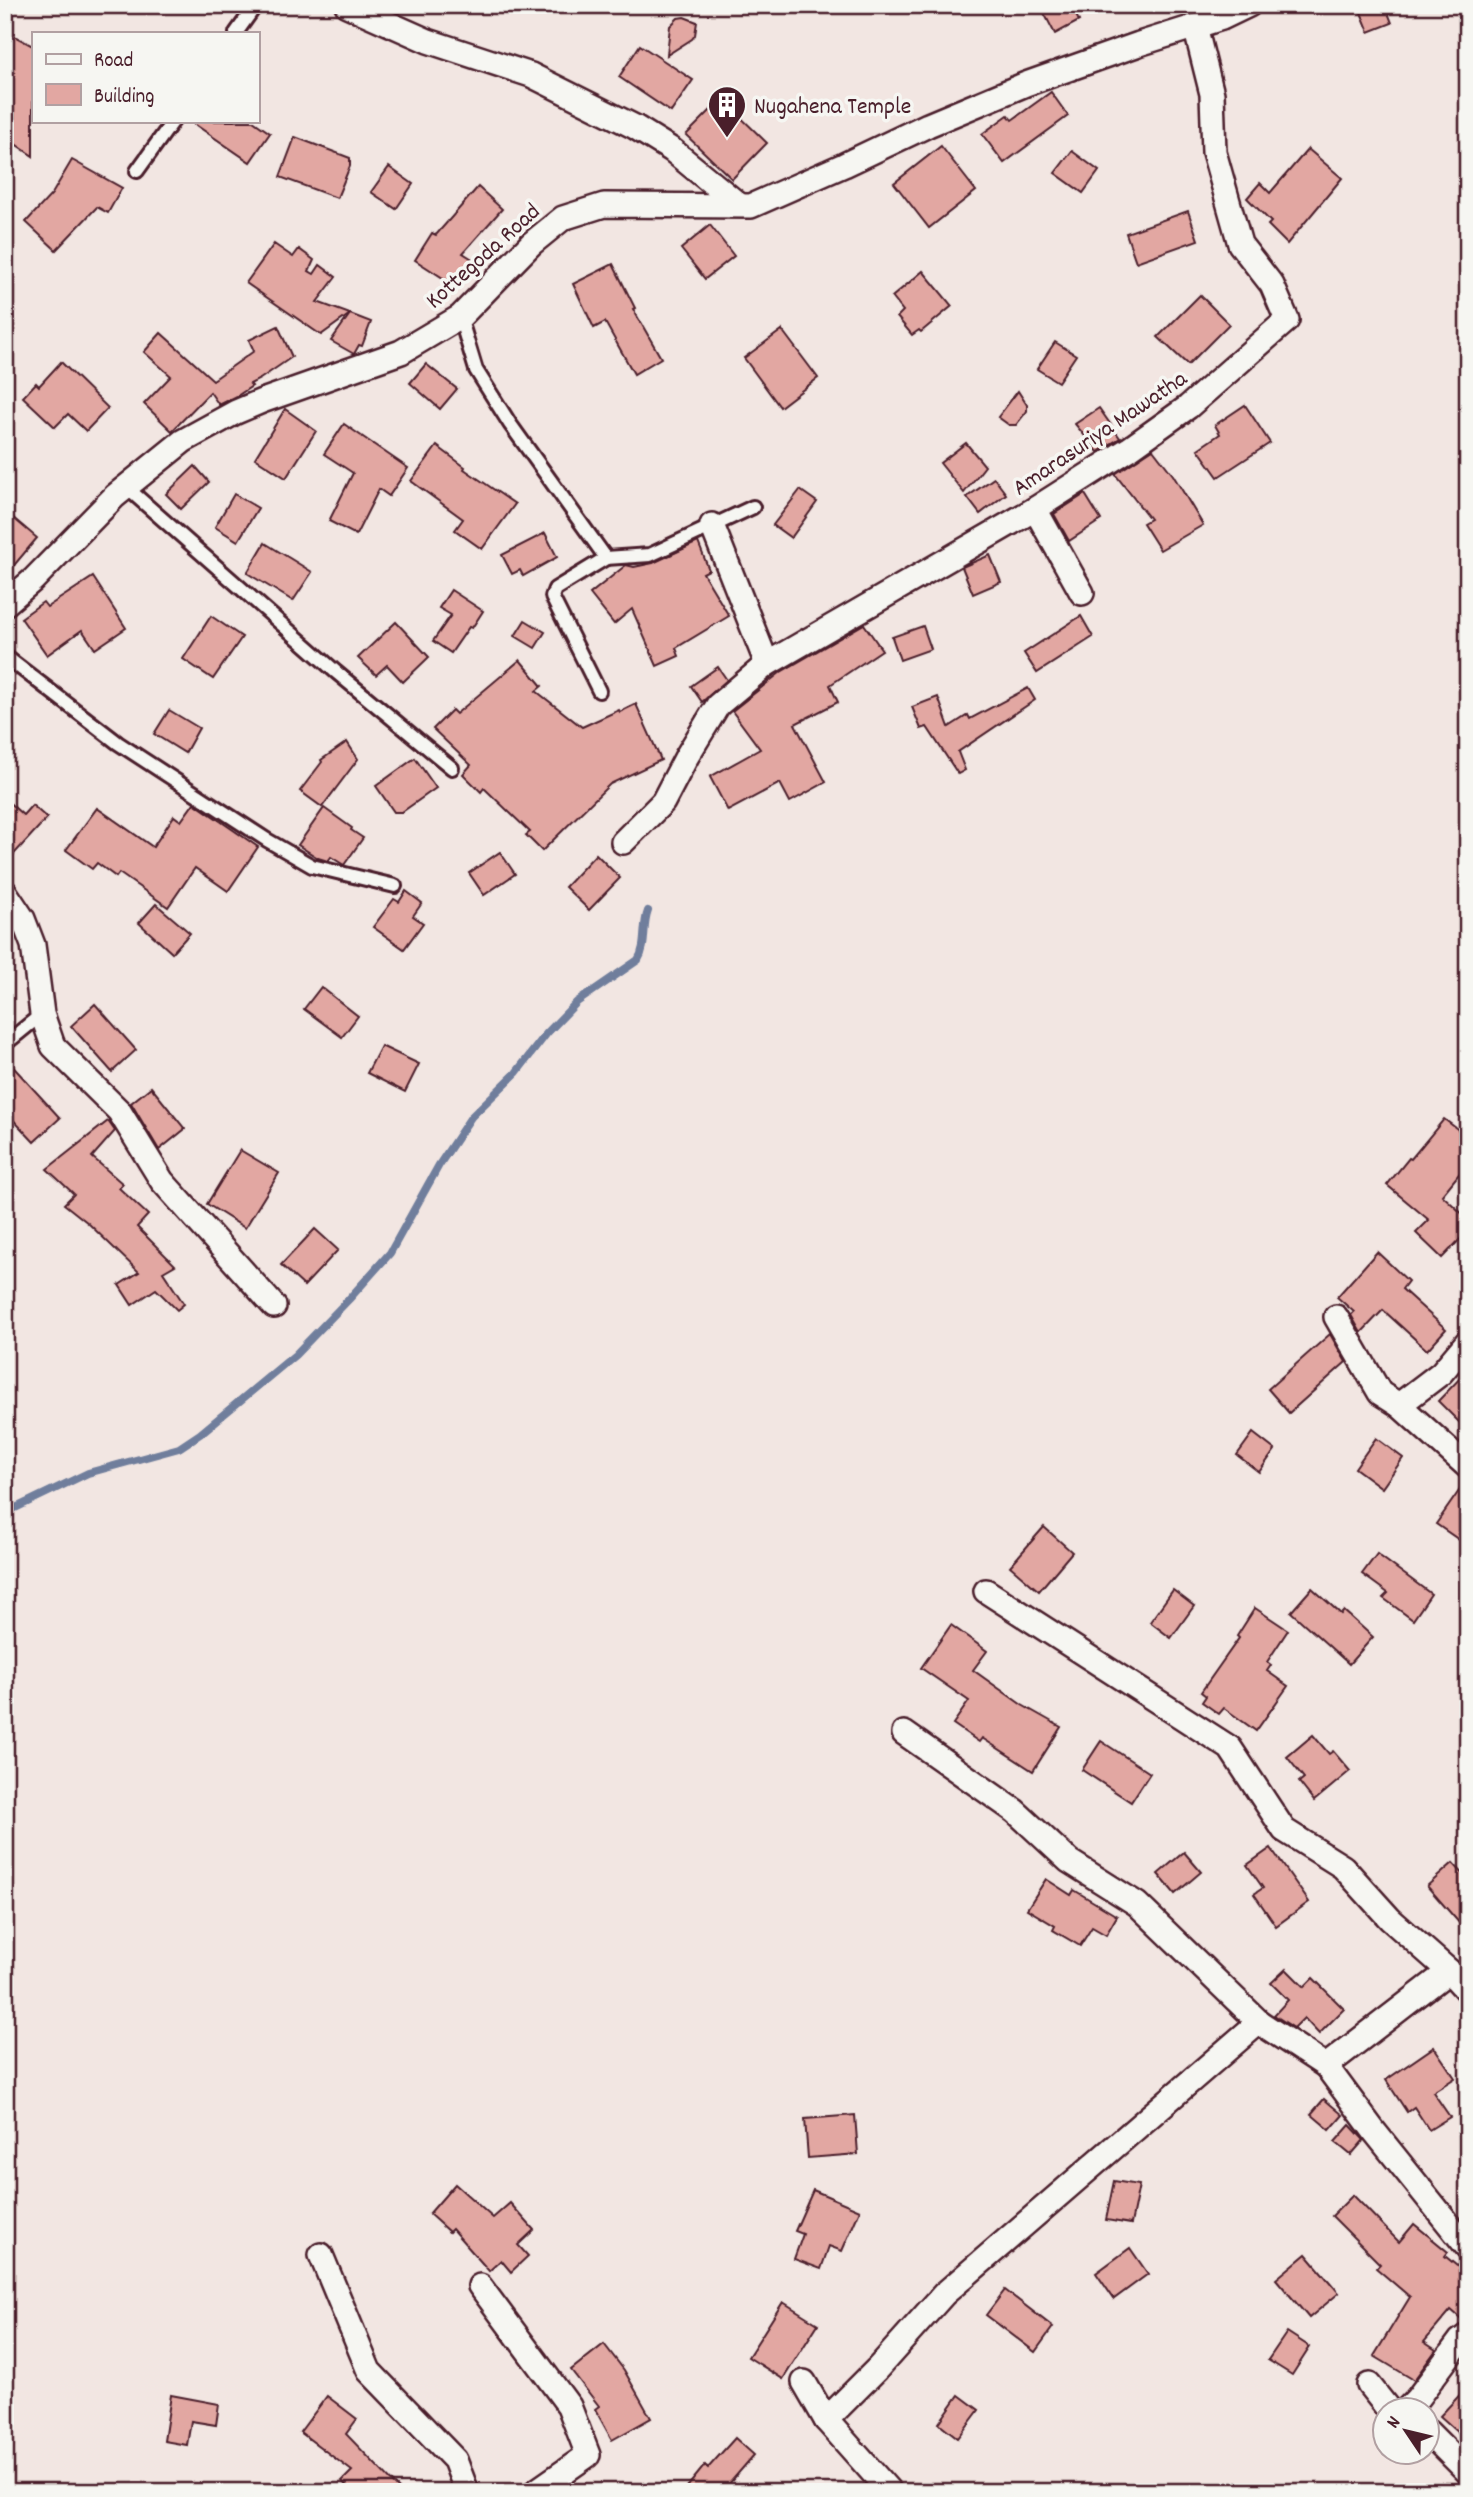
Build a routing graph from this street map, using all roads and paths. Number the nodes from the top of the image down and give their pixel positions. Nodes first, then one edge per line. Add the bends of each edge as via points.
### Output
1 (256, 5) edge
2 (347, 5) edge
3 (1249, 5) edge
4 (1195, 26) junction
5 (237, 32) edge
6 (172, 122) edge
7 (137, 171) dead end
8 (739, 205) junction
9 (460, 317) junction
10 (126, 487) junction
11 (753, 507) dead end
12 (1035, 509) junction
13 (712, 525) junction
14 (606, 558) junction
15 (1082, 593) dead end
16 (5, 604) edge
17 (5, 656) edge
18 (767, 664) junction
19 (599, 691) dead end
20 (452, 768) dead end
21 (623, 842) dead end
22 (396, 886) dead end
23 (5, 892) edge
24 (42, 1014) junction
25 (5, 1045) edge
26 (274, 1306) dead end
27 (1336, 1317) dead end
28 (1468, 1341) edge
29 (1399, 1405) junction
30 (1468, 1467) edge
31 (986, 1591) dead end
32 (904, 1733) dead end
33 (1448, 1971) junction
34 (1468, 1992) edge
35 (1259, 2022) junction
36 (1326, 2066) junction
37 (1468, 2248) edge
38 (321, 2255) dead end
39 (480, 2286) dead end
40 (1468, 2335) edge
41 (804, 2382) dead end
42 (1369, 2385) dead end
43 (1378, 2396) edge
44 (1419, 2396) edge
45 (826, 2420) junction
46 (1442, 2447) edge
47 (1468, 2472) edge
48 (467, 2492) edge
49 (535, 2492) edge
50 (890, 2492) edge

1 - 5 lane
2 - 8 street via 428,41 531,75 635,127 672,150
3 - 4 street, Kottegoda Road
4 - 8 street, Kottegoda Road via 1026,85 751,206
4 - 12 street, Amarasuriya Mawatha via 1212,94 1214,152 1240,244 1272,285 1287,320 1188,407
6 - 7 lane
8 - 9 street, Kottegoda Road via 604,205 563,218
9 - 10 street, Kottegoda Road via 401,352 236,412 183,441
9 - 14 lane via 476,370
10 - 16 street, Kottegoda Road
10 - 20 lane via 335,672
11 - 13 lane
12 - 15 street
12 - 18 street, Amarasuriya Mawatha
13 - 14 lane via 650,555
13 - 18 street
14 - 19 lane via 555,589 552,597
17 - 22 lane via 118,743 267,840 312,866
18 - 21 street, Amarasuriya Mawatha via 718,705 663,802
23 - 24 street via 33,945
24 - 25 lane
24 - 26 street via 53,1046 119,1111 162,1181
27 - 29 street via 1380,1393
28 - 29 street via 1441,1373
29 - 30 street
31 - 33 street via 1230,1748 1284,1830 1343,1867 1390,1919
32 - 35 street via 1015,1811 1069,1861 1137,1904
33 - 34 street
33 - 36 street
35 - 36 street
35 - 45 street via 944,2294
36 - 37 street
38 - 48 street via 369,2371 454,2460
39 - 49 street via 569,2406 588,2455
40 - 44 street
41 - 45 street
42 - 43 street
45 - 50 street
46 - 47 street

